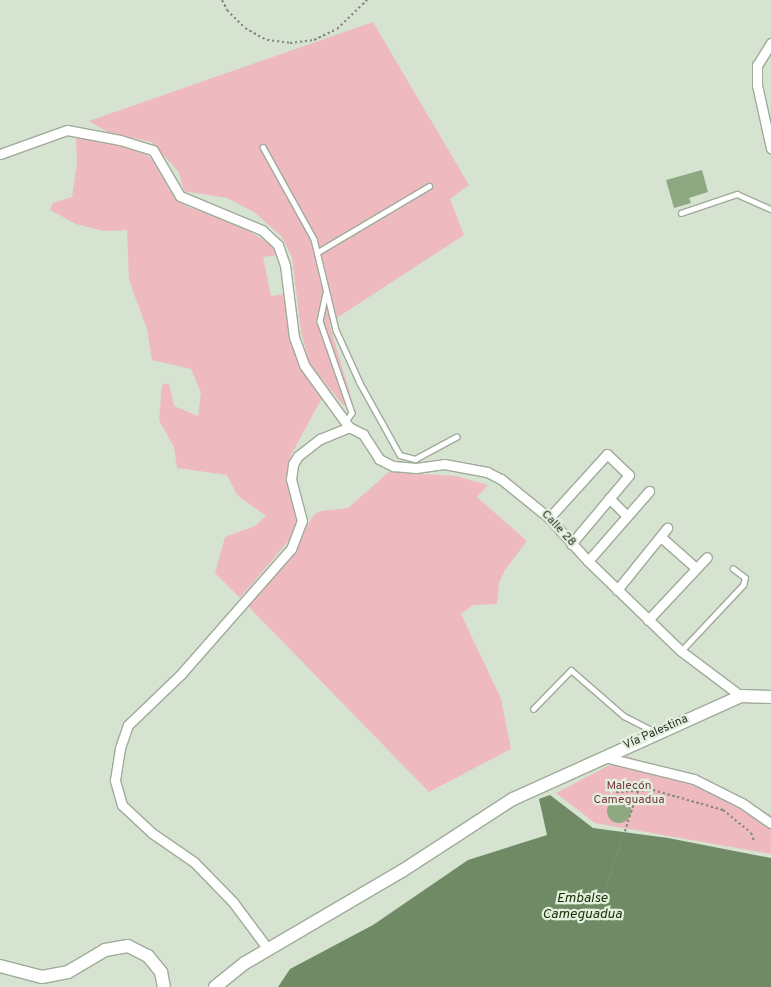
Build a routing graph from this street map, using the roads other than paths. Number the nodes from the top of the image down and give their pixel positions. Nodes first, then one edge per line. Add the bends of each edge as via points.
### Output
1 (771, 43) edge
2 (263, 147) dead end
3 (771, 148) edge
4 (0, 154) edge
5 (429, 186) dead end
6 (771, 209) edge
7 (681, 213) dead end
8 (318, 252) junction
9 (326, 292) junction
10 (347, 424) junction
11 (456, 437) dead end
12 (649, 491) dead end
13 (609, 498) junction
14 (627, 516) junction
15 (549, 518) junction
16 (667, 528) dead end
17 (662, 538) junction
18 (571, 544) junction
19 (707, 557) dead end
20 (588, 562) junction
21 (696, 568) junction
22 (733, 569) dead end
23 (617, 590) junction
24 (648, 620) junction
25 (681, 651) junction
26 (741, 696) junction
27 (771, 697) edge
28 (533, 709) dead end
29 (659, 734) junction
30 (603, 757) junction
31 (771, 823) edge
32 (268, 949) junction
33 (0, 966) edge
34 (164, 987) edge
35 (215, 987) edge

1 - 3 street via 757,65 757,85
2 - 8 lane via 314,238
4 - 10 street, Calle 28 via 66,130 120,140 153,150 180,196 262,230 278,245 285,265 294,337 304,365
5 - 8 lane
6 - 7 lane via 737,194
8 - 9 lane
9 - 10 lane via 320,321 352,413
9 - 11 lane via 336,330 352,366 400,455 415,459
10 - 15 street, Calle 28 via 363,434 372,451 386,463 416,468 444,464 486,472 500,479
10 - 32 street via 306,448 293,464 291,479 302,512 301,529 290,549 181,674 128,725 115,780 122,805 152,833 194,862 232,902
12 - 14 street
13 - 14 street
13 - 15 street via 630,475 607,454
13 - 18 street
14 - 20 street
15 - 18 street, Calle 28
16 - 17 street
17 - 21 street
17 - 23 street
18 - 20 street, Calle 28
19 - 21 street
20 - 23 street, Calle 28
21 - 24 street
22 - 25 lane via 745,578 743,586
23 - 24 street, Calle 28
24 - 25 street, Calle 28
25 - 26 street, Calle 28
26 - 27 main road, Vía Palestina
26 - 29 main road, Vía Palestina
28 - 29 lane via 571,670 624,716
29 - 30 main road, Vía Palestina
30 - 31 street via 694,779 735,799
30 - 32 main road, Vía Palestina via 489,813 402,871
32 - 35 main road, Vía Palestina via 234,970
33 - 34 main road via 42,977 68,972 105,950 128,946 148,956 161,972

